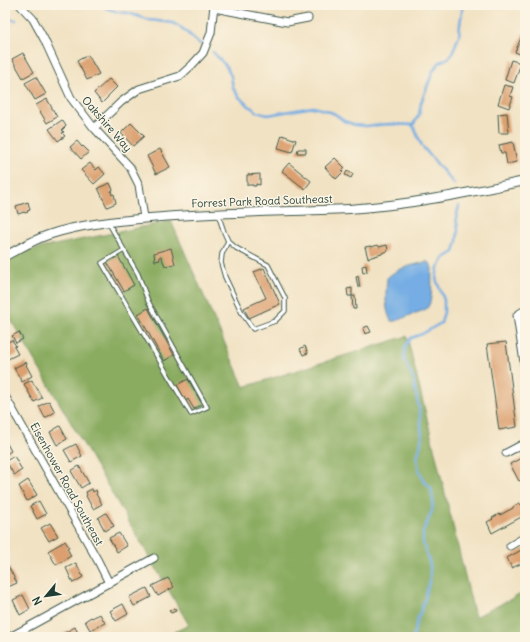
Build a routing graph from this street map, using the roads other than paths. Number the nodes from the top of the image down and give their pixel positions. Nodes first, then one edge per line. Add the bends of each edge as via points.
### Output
1 (20, 5) edge
2 (214, 6) edge
3 (308, 18) dead end
4 (94, 128) junction
5 (525, 181) edge
6 (218, 214) junction
7 (144, 218) junction
8 (107, 222) junction
9 (228, 241) junction
10 (124, 250) junction
11 (6, 252) edge
12 (525, 310) edge
13 (525, 369) edge
14 (5, 396) edge
15 (525, 443) edge
16 (506, 453) dead end
17 (525, 537) edge
18 (510, 546) dead end
19 (154, 558) dead end
20 (109, 583) junction
21 (10, 637) edge

1 - 4 street, Oakshire Way via 33,19 44,39 71,98
2 - 3 street via 286,22
2 - 4 street via 211,33 203,52 192,65 180,76 139,89
4 - 7 street, Oakshire Way via 130,167 139,185
5 - 6 street, Forrest Park Road Southeast via 396,205
6 - 7 street, Forrest Park Road Southeast
6 - 9 lane
7 - 8 street, Forrest Park Road Southeast
8 - 10 lane
8 - 11 street, Forrest Park Road Southeast via 49,235
9 - 9 lane via 268,265 285,298 285,311 275,321 253,329 242,313 221,263
10 - 10 lane via 138,274 148,301 206,407 191,414 102,263
12 - 13 street via 517,315
14 - 20 street, Eisenhower Road Southeast
15 - 16 street
17 - 18 street
19 - 20 street
20 - 21 street

